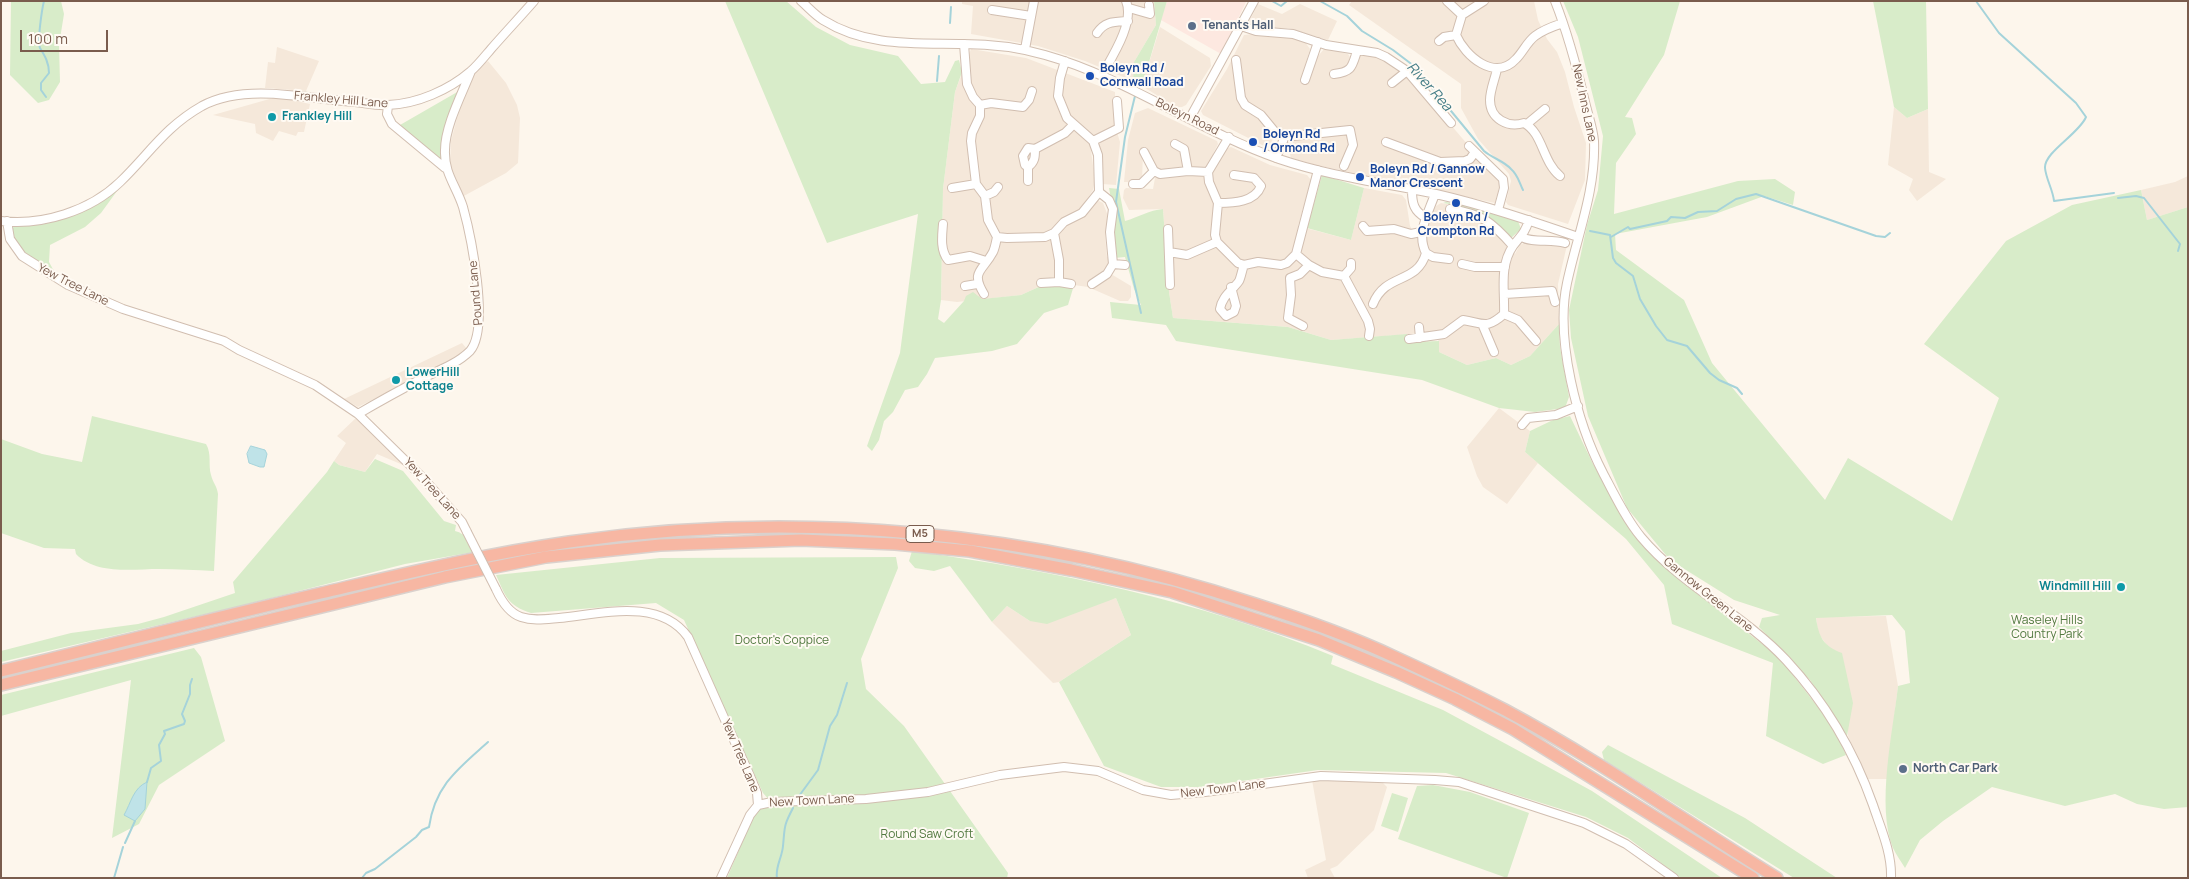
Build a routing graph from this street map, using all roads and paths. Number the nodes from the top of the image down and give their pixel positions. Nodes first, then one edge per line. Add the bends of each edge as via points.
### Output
1 (534, 1) edge
2 (801, 1) edge
3 (1034, 1) edge
4 (1254, 1) edge
5 (1447, 1) edge
6 (1484, 1) edge
7 (1555, 1) edge
8 (1128, 5) edge
9 (1149, 5) dead end
10 (992, 10) dead end
11 (1462, 15) junction
12 (1031, 16) junction
13 (1128, 21) junction
14 (1564, 23) junction
15 (1241, 26) junction
16 (1097, 33) dead end
17 (1456, 35) junction
18 (1439, 41) dead end
19 (1318, 42) junction
20 (964, 44) junction
21 (1025, 50) junction
22 (1357, 51) junction
23 (1236, 60) dead end
24 (1065, 61) junction
25 (1497, 69) junction
26 (471, 71) junction
27 (1407, 72) junction
28 (1334, 74) dead end
29 (1102, 75) junction
30 (1305, 80) dead end
31 (1392, 84) dead end
32 (1032, 91) dead end
33 (1117, 101) dead end
34 (980, 105) junction
35 (388, 106) junction
36 (1545, 109) dead end
37 (1190, 118) junction
38 (1451, 123) dead end
39 (1527, 124) junction
40 (1073, 125) junction
41 (1285, 136) junction
42 (1229, 137) junction
43 (1093, 141) junction
44 (1386, 142) dead end
45 (1175, 144) dead end
46 (1469, 146) dead end
47 (1035, 149) junction
48 (1144, 152) dead end
49 (1475, 152) junction
50 (1276, 158) junction
51 (1028, 166) junction
52 (1344, 166) dead end
53 (445, 168) junction
54 (1318, 170) junction
55 (1154, 171) junction
56 (1188, 171) junction
57 (1557, 171) dead end
58 (1208, 172) junction
59 (1234, 175) dead end
60 (1028, 181) dead end
61 (976, 184) junction
62 (1133, 184) dead end
63 (998, 187) dead end
64 (952, 188) dead end
65 (1412, 190) junction
66 (1099, 192) junction
67 (1435, 194) junction
68 (985, 196) junction
69 (1218, 203) junction
70 (1450, 209) dead end
71 (1498, 210) junction
72 (1426, 218) junction
73 (1530, 220) junction
74 (4, 221) edge
75 (943, 224) dead end
76 (1363, 226) dead end
77 (1168, 229) dead end
78 (1421, 232) junction
79 (1054, 233) junction
80 (997, 237) junction
81 (1522, 237) junction
82 (1578, 237) junction
83 (1217, 242) junction
84 (1565, 243) dead end
85 (1513, 246) junction
86 (1169, 252) junction
87 (1426, 253) junction
88 (1296, 254) junction
89 (1449, 260) dead end
90 (986, 261) junction
91 (1351, 263) dead end
92 (1113, 264) junction
93 (1462, 264) dead end
94 (1244, 265) junction
95 (1309, 265) junction
96 (1125, 266) dead end
97 (1505, 267) junction
98 (1344, 276) junction
99 (1059, 282) junction
100 (1041, 283) dead end
101 (977, 284) junction
102 (1071, 284) dead end
103 (1092, 284) dead end
104 (1170, 285) dead end
105 (964, 286) dead end
106 (1232, 287) dead end
107 (984, 294) dead end
108 (1505, 294) junction
109 (1555, 302) dead end
110 (1373, 304) dead end
111 (1504, 314) junction
112 (1303, 326) dead end
113 (1483, 326) junction
114 (1419, 327) dead end
115 (1368, 336) dead end
116 (1420, 338) junction
117 (1409, 339) dead end
118 (1536, 342) dead end
119 (1494, 352) dead end
120 (1578, 406) junction
121 (358, 414) junction
122 (1522, 424) dead end
123 (1, 671) edge
124 (1, 685) edge
125 (758, 805) junction
126 (722, 878) edge
127 (1674, 878) edge
128 (1753, 878) edge
129 (1777, 878) edge
130 (1891, 878) edge

1 - 26 street, Frankley Hill Lane
2 - 20 street, Boleyn Road via 823,20 850,33 878,41
3 - 12 street
4 - 15 street
5 - 11 street
6 - 11 street
7 - 14 street, New Inns Lane
8 - 9 street via 1150,14
8 - 13 street
10 - 12 street
11 - 17 street
12 - 21 street
13 - 16 street via 1102,25
13 - 29 street
14 - 25 street via 1536,35 1516,59
14 - 82 street, New Inns Lane via 1594,139 1591,189
15 - 19 street via 1256,31 1293,34
15 - 37 street
17 - 18 street
17 - 25 street via 1472,57
19 - 22 street
19 - 30 street
20 - 21 street, Boleyn Road
20 - 34 street via 967,84
21 - 24 street, Boleyn Road
22 - 27 street via 1377,54
22 - 28 street via 1351,68
23 - 41 street via 1243,102 1261,115 1275,132
24 - 29 street, Boleyn Road
24 - 40 street via 1058,96
25 - 39 street via 1490,99 1494,114 1509,124
26 - 35 street, Frankley Hill Lane via 428,96
26 - 53 street, Pound Lane via 448,131 444,148
27 - 31 street
27 - 38 street
29 - 37 street, Boleyn Road
32 - 34 street via 1023,107
33 - 43 street via 1119,128
34 - 61 street via 980,116 971,141
35 - 53 street, Pound Lane via 387,114 392,124
35 - 74 street, Frankley Hill Lane via 262,92 235,95 205,105 180,120 159,138 119,183 89,204 42,220
36 - 39 street
37 - 42 street, Boleyn Road
39 - 57 street via 1533,129 1548,164
40 - 43 street
40 - 47 street
41 - 50 street
41 - 52 street via 1353,128 1353,145
42 - 50 street, Boleyn Road
42 - 58 street
43 - 66 street via 1098,155
44 - 49 street via 1440,162 1465,161
45 - 56 street via 1184,149
46 - 49 street
47 - 51 street via 1035,157
47 - 51 street via 1028,148 1023,156
48 - 55 street
49 - 71 street via 1503,179
50 - 54 street, Boleyn Road
51 - 60 street
53 - 121 street, Pound Lane via 463,207 472,248 478,289 476,343 459,360
54 - 65 street, Boleyn Road
54 - 88 street
55 - 56 street via 1160,174
55 - 62 street via 1141,184
56 - 58 street
58 - 69 street
59 - 69 street via 1254,178 1262,186 1244,200
61 - 64 street
61 - 68 street
63 - 68 street
65 - 67 street, Boleyn Road
65 - 72 street via 1414,209
66 - 79 street via 1082,213 1064,222
66 - 92 street via 1109,200 1113,209 1110,232
67 - 71 street, Boleyn Road
67 - 72 street
68 - 80 street via 988,220
69 - 83 street
70 - 85 street via 1484,217
71 - 73 street, Boleyn Road
72 - 78 street
73 - 81 street
73 - 82 street, Boleyn Road
74 - 121 street, Yew Tree Lane via 10,239 22,256 68,285 123,309 224,341 315,385
75 - 90 street via 942,247 948,260 970,256
76 - 78 street via 1367,230
77 - 86 street
78 - 87 street
79 - 80 street via 1045,237
79 - 99 street
80 - 90 street via 994,252
81 - 84 street via 1530,241 1545,239
81 - 85 street
82 - 120 street, Gannow Green Lane via 1566,287 1565,320 1570,370
83 - 86 street via 1187,255
83 - 94 street
85 - 97 street
86 - 104 street
87 - 89 street
87 - 110 street via 1417,271 1382,288
88 - 94 street via 1281,265 1258,262
88 - 95 street
90 - 101 street via 977,276
91 - 98 street
92 - 96 street
92 - 103 street via 1107,274
93 - 97 street
94 - 106 street via 1239,280
95 - 98 street via 1322,272
95 - 112 street via 1290,278 1289,283 1288,318
97 - 108 street via 1502,282
98 - 115 street via 1368,321
99 - 100 street
99 - 102 street
101 - 105 street
101 - 107 street
108 - 109 street via 1553,288
108 - 111 street
111 - 113 street via 1496,322
111 - 118 street via 1518,320
113 - 116 street via 1463,320 1444,334
113 - 119 street
114 - 116 street
116 - 117 street
120 - 122 street via 1556,414 1528,418
120 - 130 street, Gannow Green Lane via 1586,438 1640,536 1691,584 1786,659 1839,730 1868,790 1888,850
121 - 125 street, Yew Tree Lane, bridge via 462,522 504,604 520,617 538,620 649,611 682,628 750,776
123 - 129 highway, M5 via 462,560 572,541 685,530 820,527 855,527 980,539 1179,581 1282,612 1390,655 1556,739
124 - 128 highway, M5 via 446,577 546,558 660,545 792,540 970,551 1172,592 1319,640 1396,672 1513,729
125 - 126 street via 750,815
125 - 127 street, New Town Lane via 928,792 1000,775 1064,766 1098,771 1143,790 1171,795 1321,776 1435,780 1459,782 1584,822 1626,844

